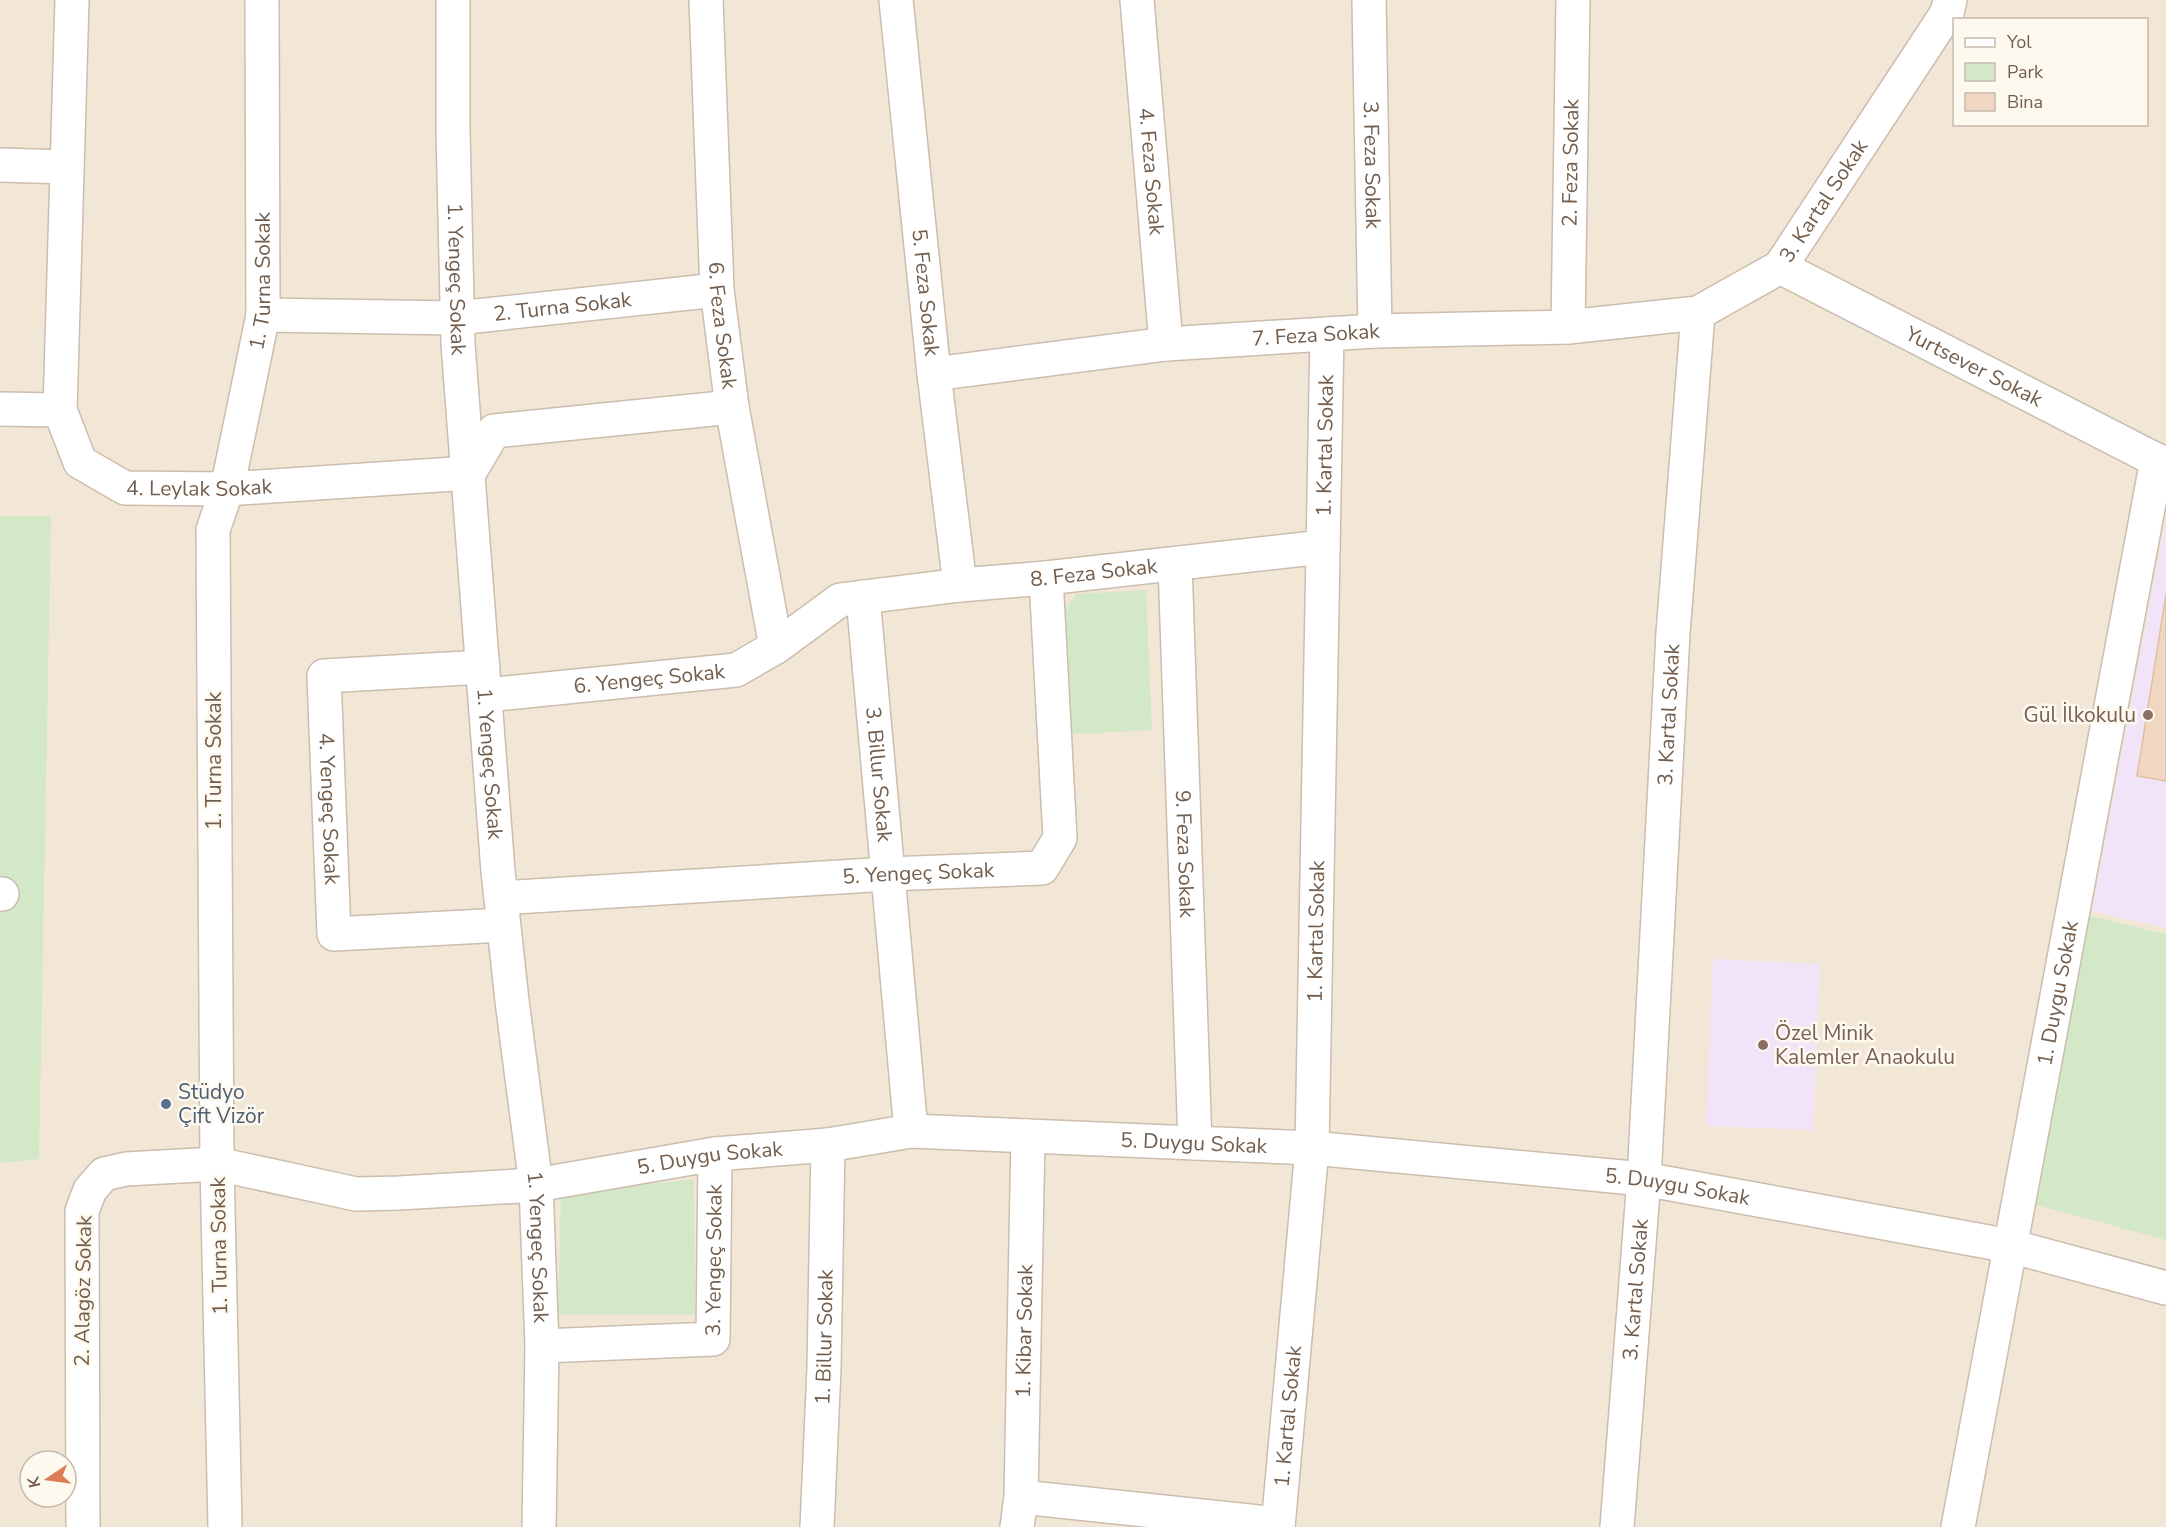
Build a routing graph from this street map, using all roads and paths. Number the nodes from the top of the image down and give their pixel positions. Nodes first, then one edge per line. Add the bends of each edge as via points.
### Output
1 (72, 0) edge
2 (262, 0) edge
3 (453, 0) edge
4 (706, 0) edge
5 (896, 0) edge
6 (1137, 0) edge
7 (1369, 0) edge
8 (1573, 0) edge
9 (1950, 0) edge
10 (0, 165) edge
11 (67, 167) junction
12 (1780, 267) junction
13 (717, 290) junction
14 (1698, 313) junction
15 (263, 315) junction
16 (457, 318) junction
17 (1568, 327) junction
18 (1375, 331) junction
19 (1327, 334) junction
20 (1166, 344) junction
21 (934, 374) junction
22 (732, 407) junction
23 (0, 410) edge
24 (60, 410) junction
25 (2161, 462) edge
26 (469, 473) junction
27 (228, 489) junction
28 (1323, 547) junction
29 (1175, 564) junction
30 (1046, 578) junction
31 (960, 585) junction
32 (863, 597) junction
33 (776, 647) junction
34 (484, 681) junction
35 (888, 874) junction
36 (502, 911) junction
37 (911, 1131) junction
38 (1028, 1136) junction
39 (1196, 1143) junction
40 (828, 1145) junction
41 (1312, 1148) junction
42 (715, 1154) junction
43 (217, 1164) junction
44 (1644, 1179) junction
45 (536, 1185) junction
46 (2010, 1246) junction
47 (2166, 1288) edge
48 (542, 1346) junction
49 (1019, 1512) edge
50 (1278, 1526) edge
51 (1961, 1526) edge
52 (83, 1527) edge
53 (225, 1527) edge
54 (539, 1527) edge
55 (817, 1527) edge
56 (1617, 1527) edge

1 - 11 street, 4. Leylak Sokak
2 - 15 street, 1. Turna Sokak
3 - 16 street, 1. Yengeç Sokak
4 - 13 street, 6. Feza Sokak
5 - 21 street, 5. Feza Sokak
6 - 20 street, 4. Feza Sokak
7 - 18 street, 3. Feza Sokak
8 - 17 street, 2. Feza Sokak
9 - 12 street, 3. Kartal Sokak via 1947,13
10 - 11 street
11 - 24 street, 4. Leylak Sokak
12 - 14 street, 3. Kartal Sokak
12 - 25 street, Yurtsever Sokak
13 - 16 street, 2. Turna Sokak
13 - 22 street, 6. Feza Sokak
14 - 17 street, 7. Feza Sokak
14 - 44 street, 3. Kartal Sokak via 1673,633
15 - 16 street, 2. Turna Sokak
15 - 27 street, 1. Turna Sokak
16 - 26 street, 1. Yengeç Sokak
17 - 18 street, 7. Feza Sokak
18 - 19 street, 7. Feza Sokak
19 - 20 street, 7. Feza Sokak
19 - 28 street, 1. Kartal Sokak
20 - 21 street, 7. Feza Sokak
21 - 31 street, 5. Feza Sokak
22 - 26 street via 494,431
22 - 33 street, 6. Feza Sokak
23 - 24 street
24 - 27 street, 4. Leylak Sokak via 80,462 125,488
25 - 46 street, 1. Duygu Sokak
26 - 27 street, 4. Leylak Sokak
26 - 34 street, 1. Yengeç Sokak
27 - 43 street, 1. Turna Sokak via 213,530
28 - 29 street, 8. Feza Sokak
28 - 41 street, 1. Kartal Sokak
29 - 30 street, 8. Feza Sokak
29 - 39 street, 9. Feza Sokak
30 - 31 street, 8. Feza Sokak
30 - 35 street, 5. Yengeç Sokak via 1060,838 1042,868
31 - 32 street, 8. Feza Sokak
32 - 33 street, 6. Yengeç Sokak via 840,600
32 - 35 street, 3. Billur Sokak
33 - 34 street, 6. Yengeç Sokak via 736,670
34 - 36 street, 1. Yengeç Sokak
34 - 36 street, 4. Yengeç Sokak via 324,676 334,933
35 - 36 street, 5. Yengeç Sokak
35 - 37 street, 3. Billur Sokak
36 - 45 street, 1. Yengeç Sokak
37 - 38 street, 5. Duygu Sokak
37 - 40 street, 5. Duygu Sokak
38 - 39 street, 5. Duygu Sokak
38 - 49 street, 1. Kibar Sokak
39 - 41 street, 5. Duygu Sokak
40 - 42 street, 5. Duygu Sokak
40 - 55 street, 1. Billur Sokak
41 - 44 street, 5. Duygu Sokak
41 - 50 street, 1. Kartal Sokak
42 - 45 street, 5. Duygu Sokak
42 - 48 street, 3. Yengeç Sokak via 713,1339
43 - 45 street, 5. Duygu Sokak via 356,1194
43 - 52 street, 2. Alagöz Sokak via 126,1169 104,1174 90,1190 82,1210
43 - 53 street, 1. Turna Sokak
44 - 46 street, 5. Duygu Sokak
44 - 56 street, 3. Kartal Sokak
45 - 48 street, 1. Yengeç Sokak
46 - 47 street, 5. Duygu Sokak
46 - 51 street, 1. Duygu Sokak
48 - 54 street, 1. Yengeç Sokak
49 - 50 street

